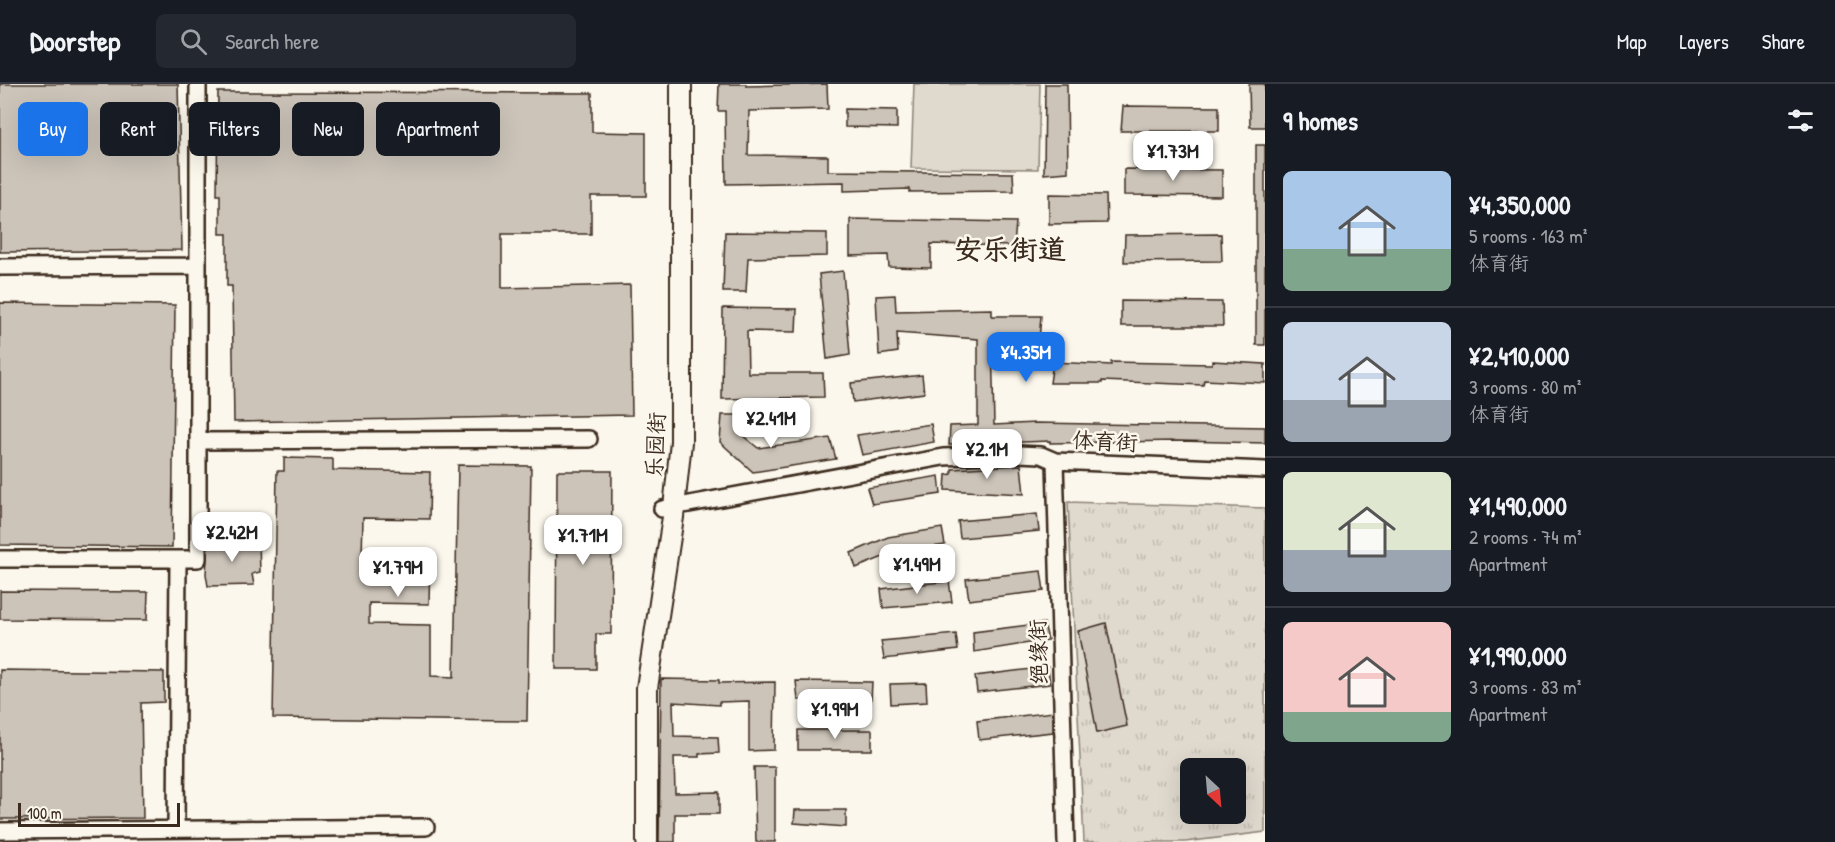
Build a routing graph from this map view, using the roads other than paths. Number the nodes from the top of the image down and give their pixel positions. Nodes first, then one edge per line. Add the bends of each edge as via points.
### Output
1 (198, 84) edge
2 (669, 84) edge
3 (681, 84) edge
4 (198, 266) junction
5 (0, 267) edge
6 (589, 439) dead end
7 (199, 441) junction
8 (1055, 461) junction
9 (1265, 470) edge
10 (668, 508) junction
11 (0, 559) edge
12 (178, 559) junction
13 (426, 826) dead end
14 (176, 829) junction
15 (0, 831) edge
16 (635, 842) edge
17 (647, 842) edge
18 (1066, 842) edge

1 - 4 street
2 - 10 main road, 乐园街
3 - 10 main road, 乐园街 via 681,409 678,478
4 - 5 street
4 - 7 street
6 - 7 street
7 - 12 street via 198,559
8 - 9 street, 体育街
8 - 10 street, 体育街 via 1041,455 1019,454 943,457
8 - 18 street, 绝缘街
10 - 16 main road, 乐园街 via 637,678
10 - 17 main road, 乐园街 via 647,688
11 - 12 street
12 - 14 street
13 - 14 street
14 - 15 street

